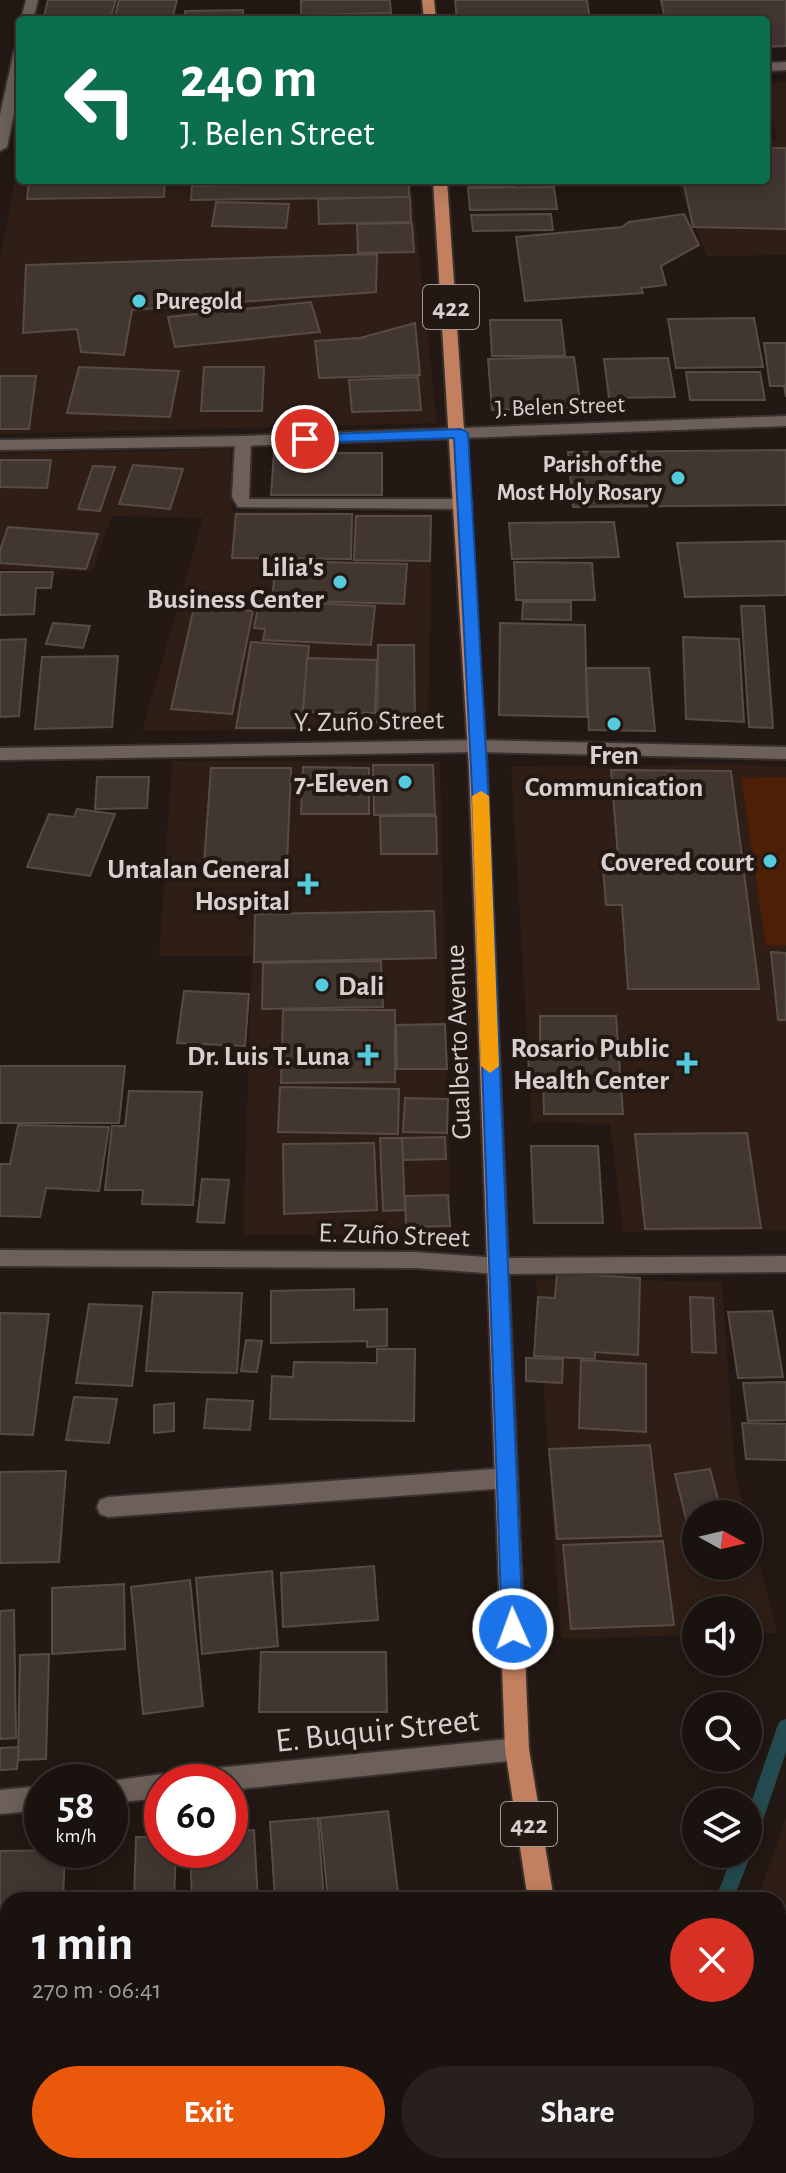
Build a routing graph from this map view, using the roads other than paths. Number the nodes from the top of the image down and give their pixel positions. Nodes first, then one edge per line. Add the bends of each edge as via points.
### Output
1 (16, 70) edge
2 (10, 98) edge
3 (0, 147) edge
4 (440, 184) edge
5 (786, 421) edge
6 (461, 433) junction
7 (243, 441) junction
8 (0, 445) edge
9 (464, 504) junction
10 (478, 746) junction
11 (786, 753) edge
12 (0, 754) edge
13 (0, 1258) edge
14 (786, 1264) edge
15 (499, 1266) junction
16 (507, 1478) junction
17 (108, 1507) dead end
18 (517, 1749) junction
19 (248, 1777) edge
20 (24, 1800) edge
21 (0, 1802) edge
22 (540, 1892) edge

1 - 2 street
2 - 3 street
4 - 6 main road, Gualberto Avenue / 422
5 - 6 street, J. Belen Street
6 - 7 street, J. Belen Street
6 - 9 main road, Gualberto Avenue / 422
7 - 8 street, J. Belen Street
7 - 9 street via 244,504
9 - 10 main road, Gualberto Avenue / 422
10 - 11 street, Y. Zuño Street
10 - 12 street, Y. Zuño Street
10 - 15 main road, Gualberto Avenue / 422
13 - 15 street, E. Zuño Street via 415,1260
14 - 15 street, E. Zuño Street
15 - 16 main road, Gualberto Avenue / 422
16 - 17 street
16 - 18 main road, Gualberto Avenue / 422
18 - 19 street, E. Buquir Street
18 - 22 main road, Gualberto Avenue / 422
20 - 21 street

